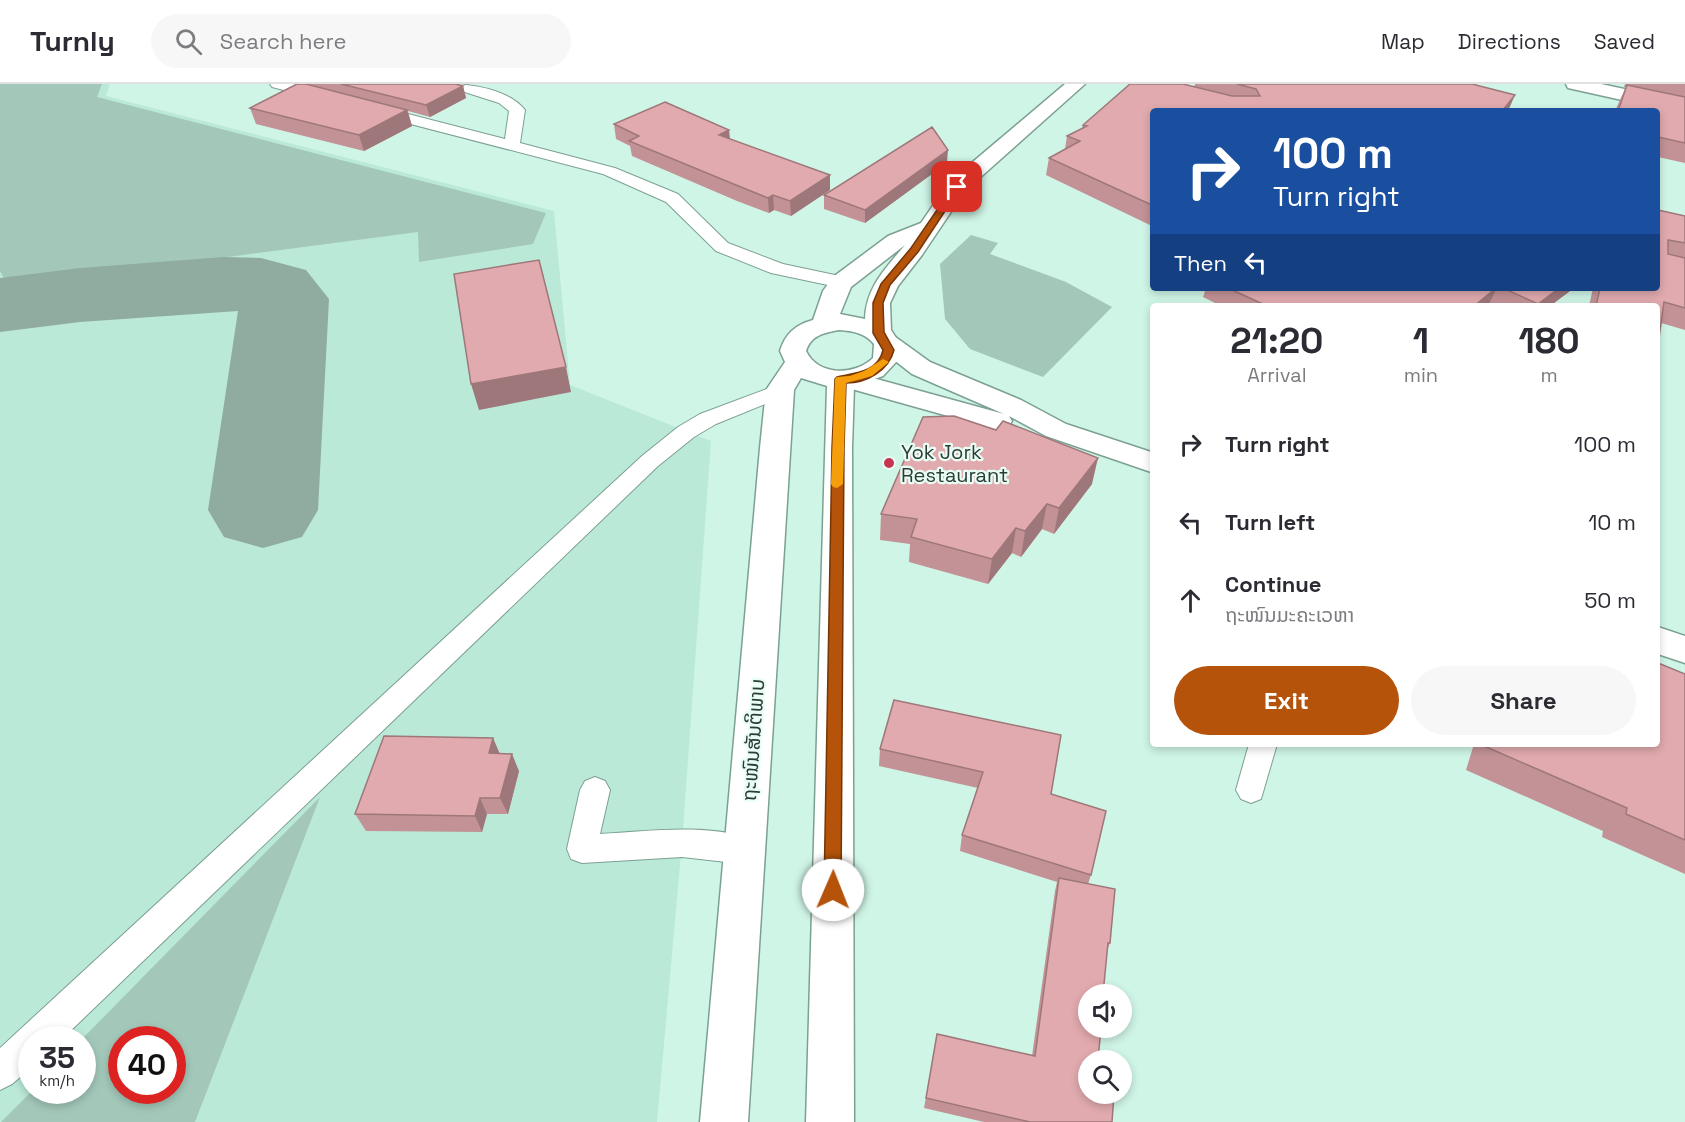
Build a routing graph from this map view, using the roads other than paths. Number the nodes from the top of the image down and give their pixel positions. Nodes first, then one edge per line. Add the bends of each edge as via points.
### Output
1 (277, 84) edge
2 (454, 84) edge
3 (1076, 84) edge
4 (1575, 84) edge
5 (342, 102) edge
6 (365, 108) edge
7 (1685, 108) edge
8 (512, 144) junction
9 (927, 228) junction
10 (842, 282) junction
11 (824, 324) junction
12 (882, 337) junction
13 (789, 377) junction
14 (846, 380) junction
15 (1056, 430) junction
16 (1150, 463) edge
17 (1660, 641) edge
18 (1685, 650) edge
19 (1262, 747) edge
20 (595, 790) dead end
21 (1251, 790) dead end
22 (744, 850) junction
23 (50, 1026) edge
24 (18, 1056) edge
25 (0, 1072) edge
26 (724, 1122) edge
27 (830, 1122) edge

1 - 5 lane
2 - 8 lane via 504,100 517,110
3 - 9 street via 957,187
4 - 7 street
6 - 8 lane
8 - 10 lane via 609,171 672,198 722,247 778,269
9 - 10 street via 896,241
9 - 12 street via 886,284 878,303
10 - 11 street
11 - 12 street via 854,323
11 - 13 street, ຖະໜົນສັນຕິພາບ via 799,336 793,345
12 - 14 street via 888,350 880,367
12 - 15 street via 921,368 1011,406
13 - 14 street via 807,372
13 - 22 street, ຖະໜົນສັນຕິພາບ
13 - 23 lane via 686,432 650,461
14 - 15 street via 1001,422
14 - 27 street via 838,448
15 - 16 street
17 - 18 street
19 - 21 lane
20 - 22 lane via 582,849 682,843
22 - 26 street, ຖະໜົນສັນຕິພາບ
24 - 25 lane

